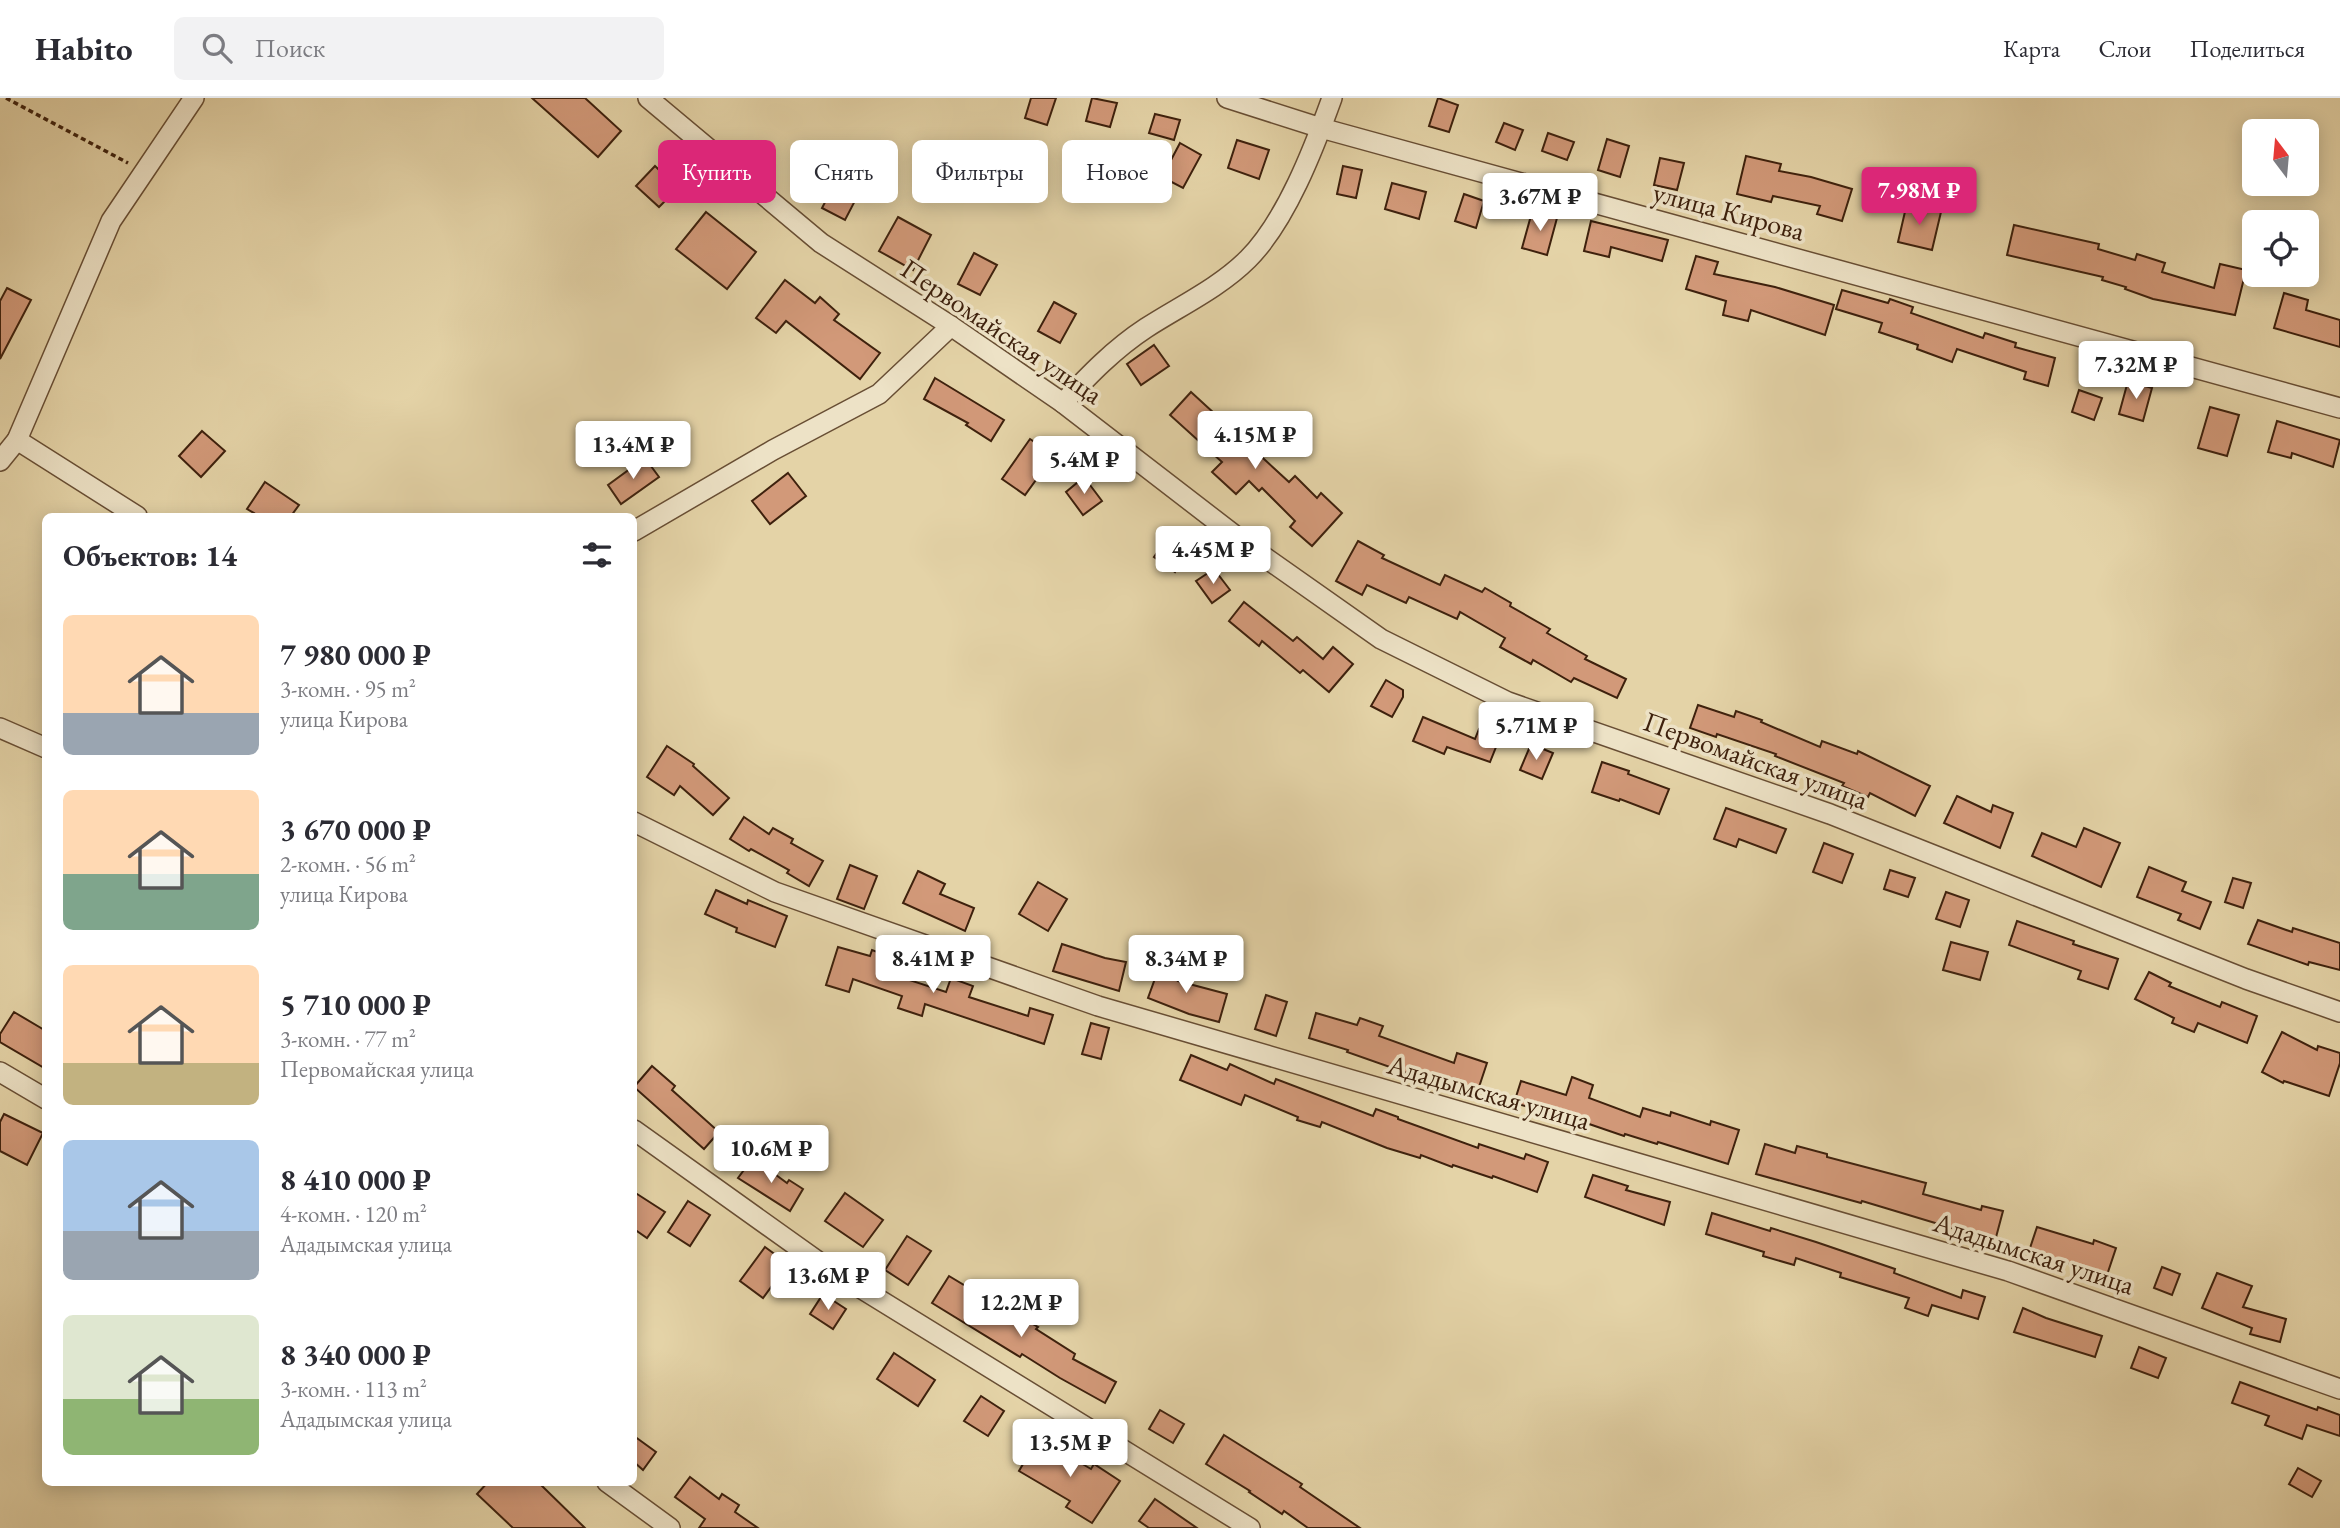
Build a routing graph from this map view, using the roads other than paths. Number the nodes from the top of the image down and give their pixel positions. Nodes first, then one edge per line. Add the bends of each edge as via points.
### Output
1 (194, 98) edge
2 (648, 98) edge
3 (1227, 98) edge
4 (1332, 98) edge
5 (1321, 128) junction
6 (951, 326) junction
7 (1063, 403) junction
8 (2340, 408) edge
9 (17, 440) junction
10 (0, 461) edge
11 (132, 513) edge
12 (637, 529) edge
13 (0, 729) edge
14 (42, 746) edge
15 (637, 823) edge
16 (2340, 1012) edge
17 (0, 1072) edge
18 (42, 1097) edge
19 (637, 1132) edge
20 (2340, 1389) edge
21 (612, 1486) edge
22 (670, 1528) edge
23 (1250, 1528) edge

1 - 9 street via 111,221
2 - 6 street, Первомайская улица via 821,243
3 - 5 street, улица Кирова
4 - 5 street
5 - 7 street via 1292,193 1250,257 1102,360
5 - 8 street, улица Кирова
6 - 7 street, Первомайская улица
6 - 12 street via 879,394
7 - 16 street, Первомайская улица via 1246,544 1381,639 1508,702 1830,814
9 - 10 street
9 - 11 street
13 - 14 street
15 - 20 street, Ададымская улица via 775,892 1098,1006 2008,1271
17 - 18 street
19 - 23 street via 823,1265
21 - 22 street

